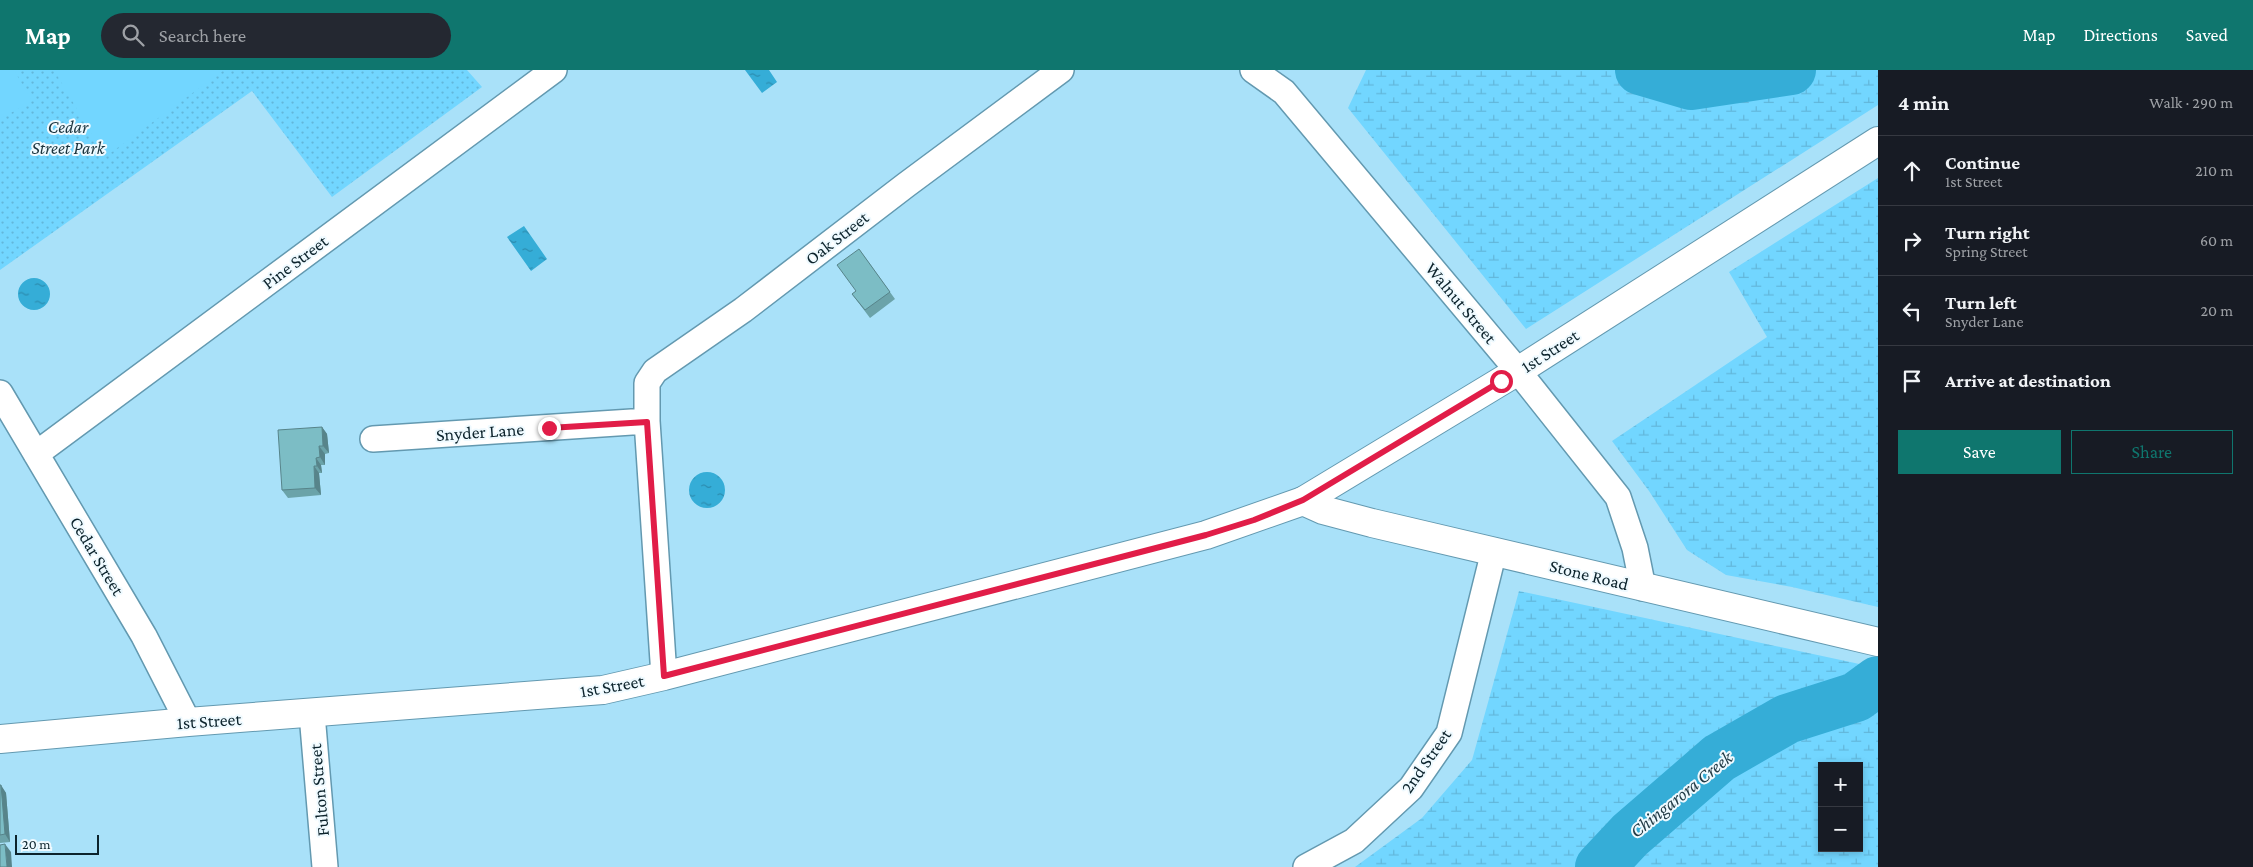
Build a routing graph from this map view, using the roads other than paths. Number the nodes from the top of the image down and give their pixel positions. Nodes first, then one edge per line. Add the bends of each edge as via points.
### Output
1 (554, 70) edge
2 (1061, 70) edge
3 (1254, 70) edge
4 (1870, 146) edge
5 (1518, 371) junction
6 (0, 393) edge
7 (647, 422) junction
8 (373, 439) dead end
9 (36, 454) junction
10 (1303, 500) junction
11 (1494, 551) junction
12 (1643, 588) junction
13 (1878, 642) edge
14 (664, 676) junction
15 (312, 714) junction
16 (188, 722) junction
17 (0, 739) edge
18 (326, 867) edge
19 (1306, 867) edge

1 - 9 street, Pine Street
2 - 7 street, Oak Street via 743,310 654,371 647,383
3 - 5 street, Walnut Street via 1284,92
4 - 5 main road, 1st Street
5 - 10 main road, 1st Street
5 - 12 street, Walnut Street via 1618,497 1635,548
6 - 9 street, Cedar Street
7 - 8 street, Snyder Lane
7 - 14 street, Oak Street
9 - 16 street, Cedar Street via 144,636
10 - 11 main road, Stone Road via 1323,510
10 - 14 main road, 1st Street via 1206,535
11 - 12 main road, Stone Road
11 - 19 street, 2nd Street via 1449,733 1411,788 1354,841
12 - 13 main road, Stone Road
14 - 15 main road, 1st Street via 603,690
15 - 16 main road, 1st Street
15 - 18 street, Fulton Street
16 - 17 main road, 1st Street

